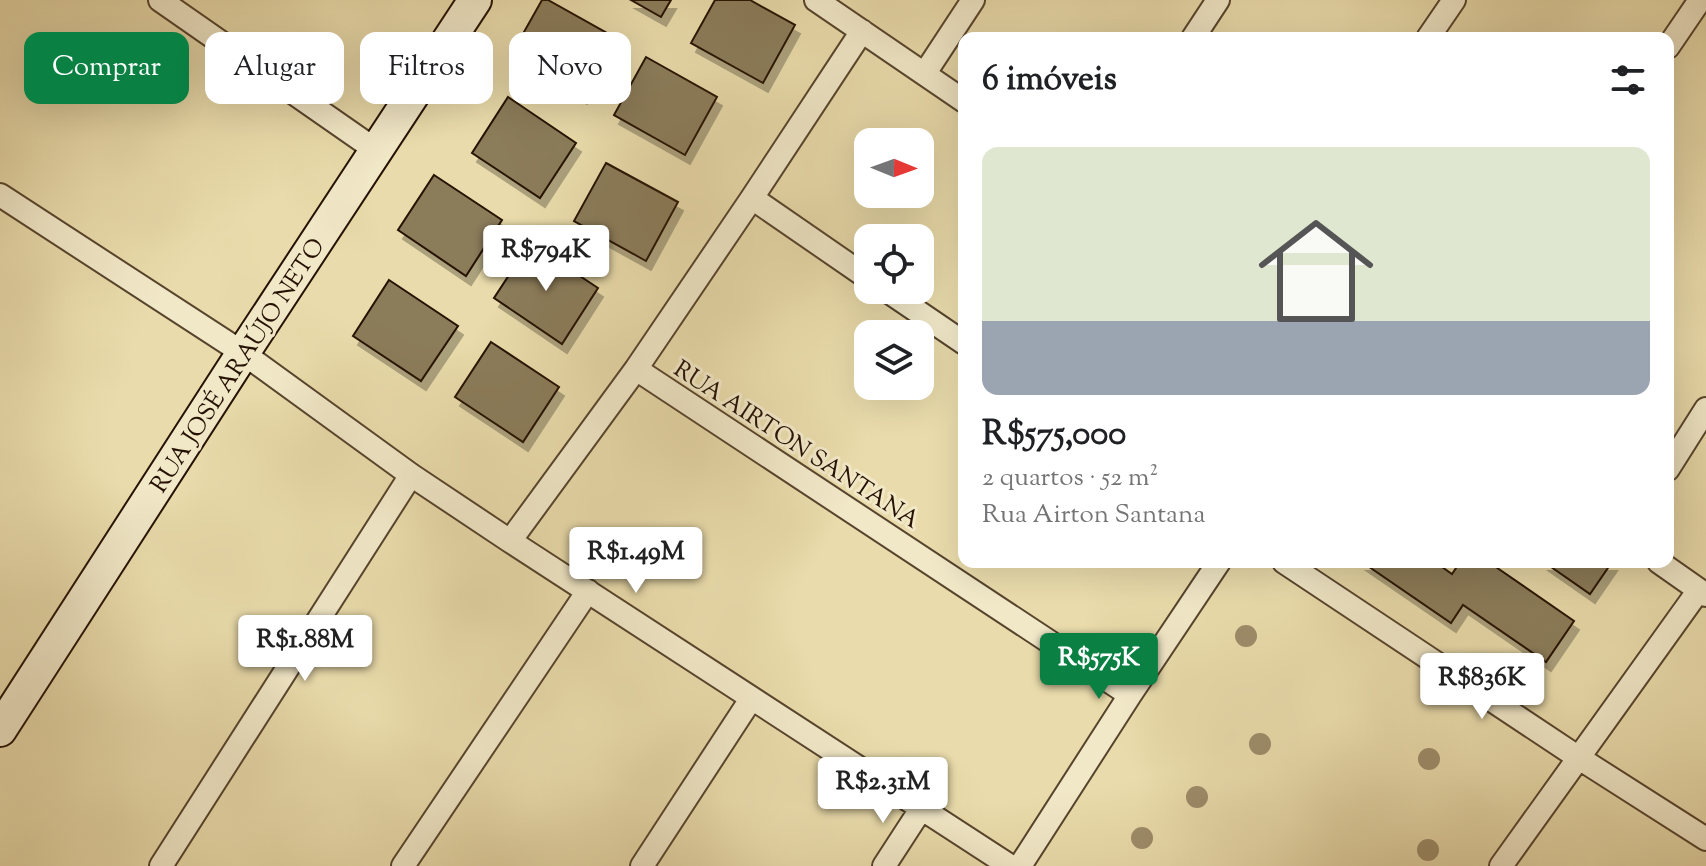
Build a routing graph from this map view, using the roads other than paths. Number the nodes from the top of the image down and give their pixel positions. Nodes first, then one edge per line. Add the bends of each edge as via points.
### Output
1 (160, 0) edge
2 (475, 0) edge
3 (816, 0) edge
4 (973, 0) edge
5 (1218, 0) edge
6 (1454, 0) edge
7 (1700, 0) edge
8 (862, 31) junction
9 (1197, 32) edge
10 (1432, 32) edge
11 (1674, 38) edge
12 (925, 73) junction
13 (958, 97) edge
14 (377, 151) junction
15 (0, 195) edge
16 (752, 198) junction
17 (854, 268) edge
18 (907, 304) edge
19 (958, 339) edge
20 (243, 353) junction
21 (636, 369) junction
22 (1706, 409) edge
23 (1674, 460) edge
24 (411, 475) junction
25 (510, 541) junction
26 (1215, 568) edge
27 (1293, 568) edge
28 (1668, 568) edge
29 (588, 591) junction
30 (1703, 592) edge
31 (1130, 695) junction
32 (751, 699) junction
33 (0, 730) edge
34 (1579, 758) junction
35 (921, 809) junction
36 (1706, 839) edge
37 (161, 866) edge
38 (403, 866) edge
39 (642, 866) edge
40 (884, 866) edge
41 (1010, 866) edge
42 (1020, 866) edge
43 (1501, 866) edge

1 - 14 street
2 - 14 street, RUA JOSÉ ARAÚJO NETO
3 - 8 street
4 - 12 street
5 - 9 street
6 - 10 street
7 - 11 street
8 - 12 street
8 - 16 street
12 - 13 street
14 - 20 street, RUA JOSÉ ARAÚJO NETO
15 - 20 street
16 - 17 street
16 - 21 street
18 - 19 street
20 - 24 street
20 - 33 street, RUA JOSÉ ARAÚJO NETO
21 - 25 street
21 - 31 street, RUA AIRTON SANTANA
22 - 23 street
24 - 25 street
24 - 37 street
25 - 29 street
26 - 31 street
27 - 34 street
28 - 30 street
29 - 32 street
29 - 38 street
30 - 34 street
31 - 42 street
32 - 35 street
32 - 39 street
34 - 36 street
34 - 43 street
35 - 40 street
35 - 41 street

